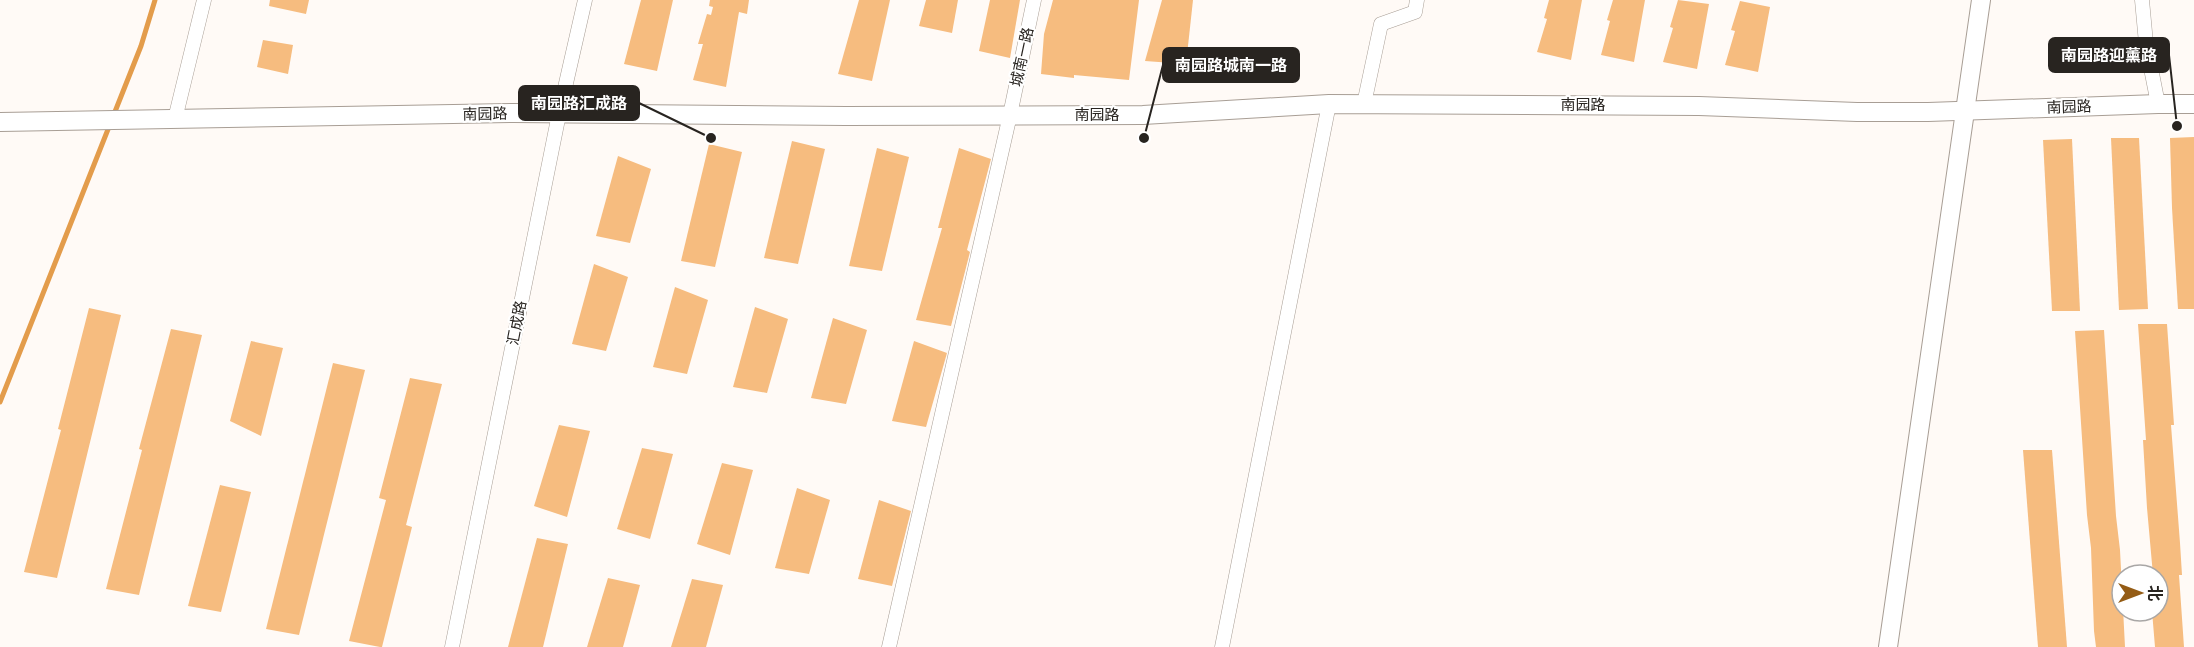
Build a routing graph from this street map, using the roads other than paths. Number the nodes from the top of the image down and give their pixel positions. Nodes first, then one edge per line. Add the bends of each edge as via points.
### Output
1 (204, 0) edge
2 (585, 0) edge
3 (1034, 0) edge
4 (1417, 0) edge
5 (1981, 0) edge
6 (2142, 0) edge
7 (1329, 104) junction
8 (1364, 104) junction
9 (2158, 104) junction
10 (2194, 104) edge
11 (1965, 111) junction
12 (559, 114) junction
13 (1010, 115) junction
14 (167, 119) junction
15 (0, 122) edge
16 (452, 647) edge
17 (889, 647) edge
18 (1222, 647) edge
19 (1888, 647) edge

1 - 14 street
2 - 12 street, 汇成路
3 - 13 street, 城南一路
4 - 8 street via 1415,12 1381,24
5 - 11 street
6 - 9 street
7 - 8 street, 南园路
7 - 13 street, 南园路 via 1143,115
7 - 18 street
8 - 11 street, 南园路
9 - 10 street, 南园路
9 - 11 street, 南园路
11 - 19 street
12 - 13 street, 南园路
12 - 14 street, 南园路
12 - 16 street, 汇成路
13 - 17 street, 城南一路
14 - 15 street, 南园路

